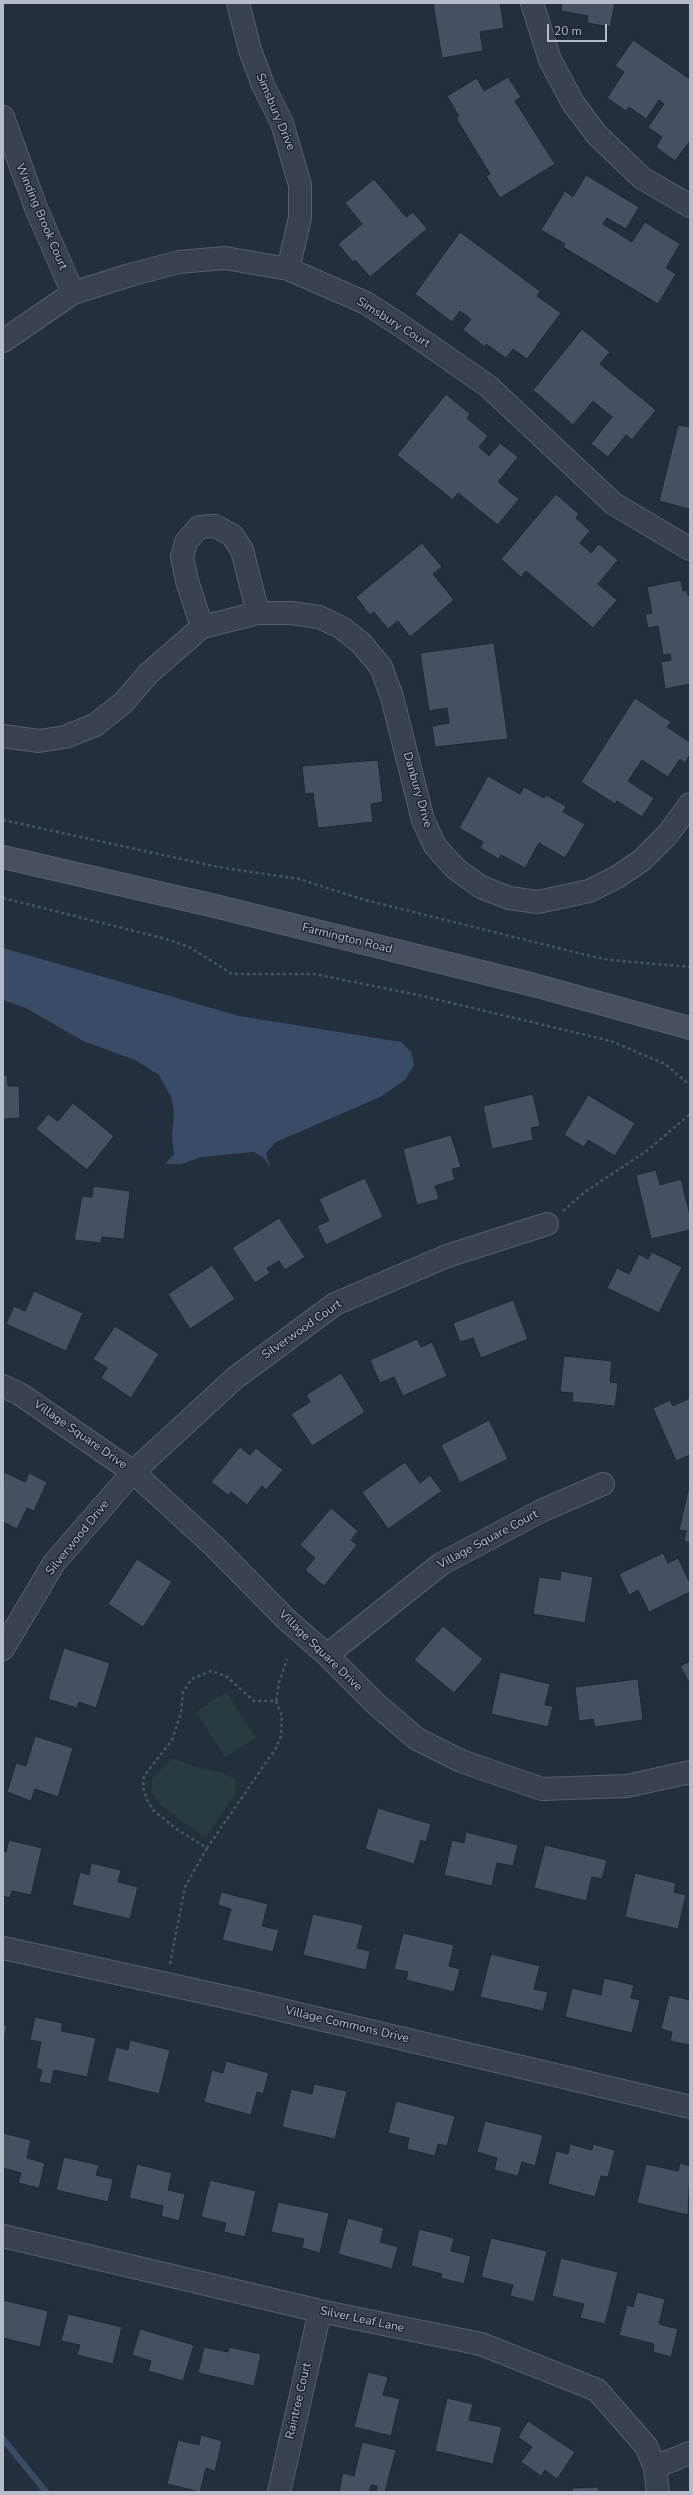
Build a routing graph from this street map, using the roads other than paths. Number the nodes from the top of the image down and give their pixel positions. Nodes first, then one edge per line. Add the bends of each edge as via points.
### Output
1 (238, 3) edge
2 (532, 3) edge
3 (3, 117) edge
4 (690, 206) edge
5 (288, 269) junction
6 (74, 293) junction
7 (3, 341) edge
8 (690, 549) edge
9 (258, 613) junction
10 (202, 627) junction
11 (3, 736) edge
12 (690, 804) edge
13 (3, 856) edge
14 (690, 1028) edge
15 (547, 1224) road end
16 (3, 1386) edge
17 (133, 1472) junction
18 (603, 1484) dead end
19 (3, 1649) edge
20 (327, 1655) junction
21 (690, 1772) edge
22 (3, 1948) edge
23 (690, 2107) edge
24 (3, 2236) edge
25 (320, 2311) junction
26 (690, 2453) edge
27 (655, 2467) junction
28 (279, 2492) edge
29 (658, 2492) edge

1 - 5 street, Simsbury Drive via 250,50 263,85 282,123 300,185 300,218
2 - 4 street via 550,60 573,103 597,135 642,178
3 - 6 street, Winding Brook Court via 30,196
5 - 6 street, Simsbury Court via 225,258 179,262
5 - 8 street, Simsbury Court via 366,303 488,386 614,504
6 - 7 street, Simsbury Court
9 - 10 street, Danbury Drive
9 - 10 street via 242,550 232,535 216,526 199,527 186,542 182,557 187,582
9 - 12 street, Danbury Drive via 319,617 342,628 362,643 381,667 392,697 423,820 435,846 456,869 481,887 509,898 538,902 589,891 617,877 642,860 668,834
10 - 11 street, Danbury Drive via 149,673 123,703 95,725 66,737 39,741
13 - 14 street, Farmington Road via 511,980
15 - 17 street, Silverwood Court via 447,1256 335,1304 235,1378
16 - 17 street, Village Square Drive via 20,1394
17 - 19 street, Silverwood Drive via 54,1563
17 - 20 street, Village Square Drive
18 - 20 street, Village Square Court via 541,1511 441,1564
20 - 21 street, Village Square Drive via 377,1705 417,1739 461,1761 542,1788 626,1786
22 - 23 street, Village Commons Drive
24 - 25 street, Silver Leaf Lane
25 - 27 street, Silver Leaf Lane via 481,2344 597,2390 646,2446
25 - 28 street, Raintree Court
26 - 27 street
27 - 29 street, Silver Leaf Lane

